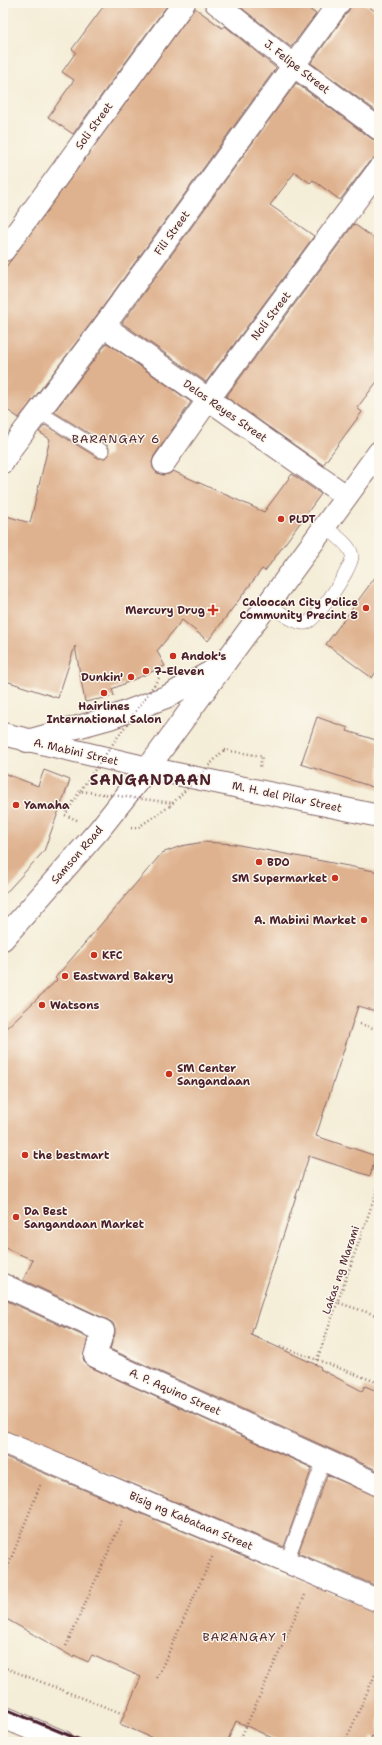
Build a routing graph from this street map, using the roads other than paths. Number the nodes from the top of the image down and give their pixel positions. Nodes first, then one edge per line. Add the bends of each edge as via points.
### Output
1 (184, 3) edge
2 (216, 3) edge
3 (339, 3) edge
4 (293, 65) junction
5 (379, 130) edge
6 (379, 170) edge
7 (4, 250) dead end
8 (104, 326) junction
9 (208, 400) junction
10 (39, 412) junction
11 (102, 451) dead end
12 (379, 452) edge
13 (3, 462) edge
14 (164, 463) dead end
15 (346, 496) junction
16 (324, 526) junction
17 (268, 604) junction
18 (223, 666) junction
19 (3, 734) edge
20 (27, 740) junction
21 (148, 768) junction
22 (379, 816) edge
23 (3, 939) edge
24 (3, 1285) edge
25 (3, 1442) edge
26 (324, 1459) junction
27 (379, 1484) edge
28 (286, 1561) junction
29 (379, 1600) edge
30 (3, 1717) edge
31 (62, 1742) edge

1 - 7 main road, Soli Street
2 - 4 main road, J. Felipe Street
3 - 4 main road, Fili Street
4 - 5 main road, J. Felipe Street
4 - 8 main road, Fili Street
6 - 9 main road, Noli Street
8 - 9 main road, Delos Reyes Street
8 - 10 main road, Fili Street
9 - 14 main road, Noli Street
9 - 15 main road, Delos Reyes Street
10 - 11 lane
10 - 13 main road, Fili Street
12 - 15 main road, Samson Road
15 - 16 main road, Samson Road
16 - 17 main road, Samson Road
16 - 17 lane via 346,546 352,556 351,565 325,603 311,621 305,623 298,622
17 - 18 main road, Samson Road
18 - 20 main road via 166,697 110,718
18 - 21 main road, Samson Road
19 - 20 main road, A. Mabini Street
20 - 21 main road, A. Mabini Street
21 - 22 main road, M. H. del Pilar Street
21 - 23 main road, Samson Road via 99,830
24 - 26 main road, A. P. Aquino Street via 103,1331 95,1356
25 - 28 main road, Bisig ng Kabataan Street
26 - 27 main road, A. P. Aquino Street
26 - 28 lane
28 - 29 main road, Bisig ng Kabataan Street
30 - 31 main road

